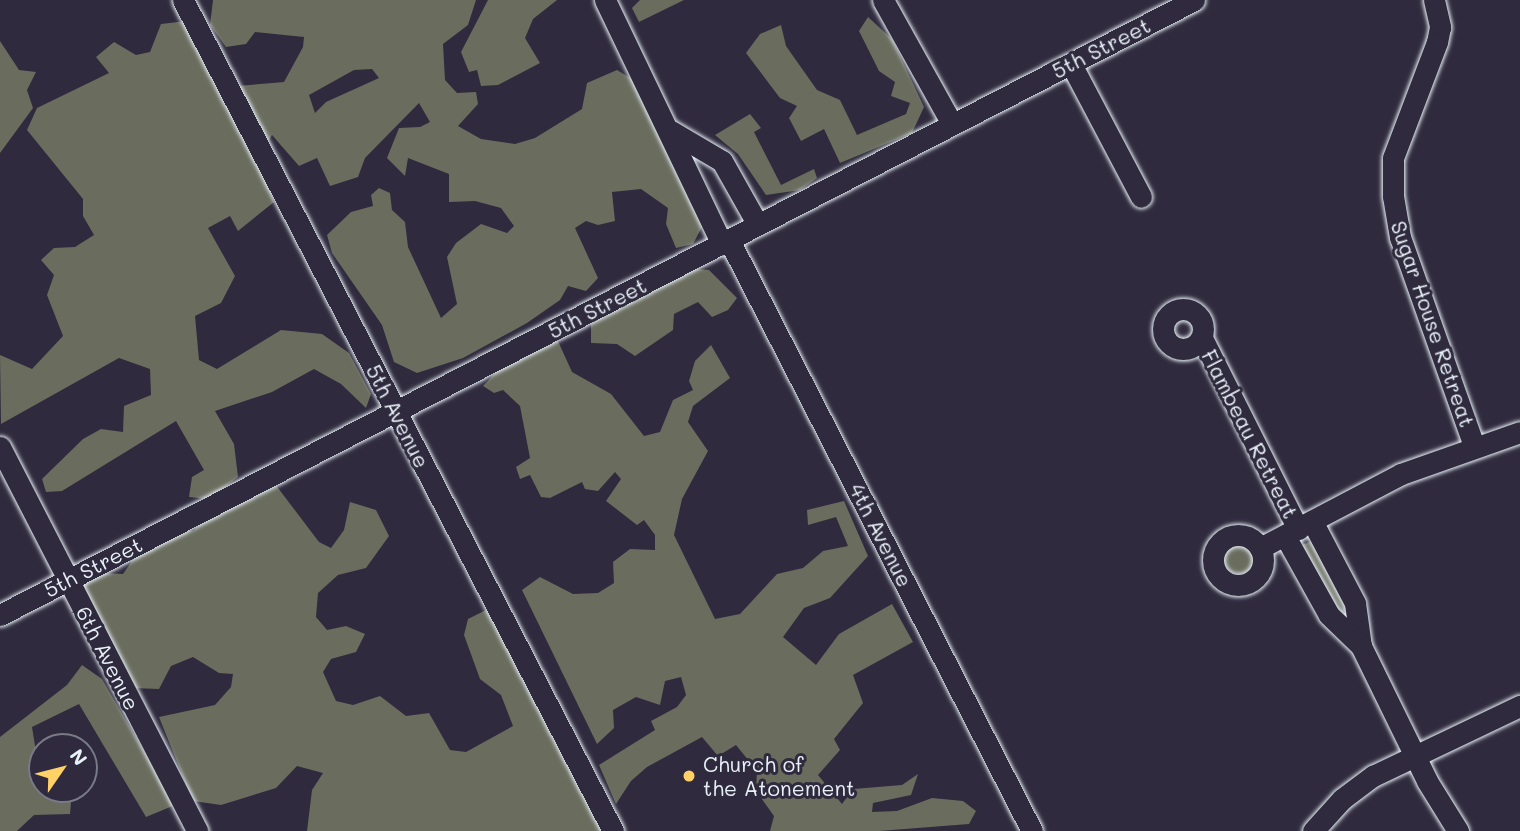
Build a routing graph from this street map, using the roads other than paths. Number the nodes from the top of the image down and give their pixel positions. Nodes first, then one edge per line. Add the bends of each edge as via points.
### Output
1 (183, 0) edge
2 (605, 0) edge
3 (883, 0) edge
4 (1194, 0) edge
5 (1434, 0) edge
6 (1071, 64) junction
7 (952, 124) junction
8 (671, 131) junction
9 (1141, 197) dead end
10 (758, 225) junction
11 (726, 242) junction
12 (1202, 338) dead end
13 (396, 411) junction
14 (1520, 432) edge
15 (1474, 446) junction
16 (0, 447) edge
17 (1298, 529) junction
18 (1260, 548) dead end
19 (68, 580) junction
20 (0, 615) edge
21 (1361, 646) junction
22 (1520, 706) edge
23 (1415, 752) junction
24 (197, 831) edge
25 (613, 831) edge
26 (1032, 831) edge
27 (1313, 831) edge
28 (1458, 831) edge

1 - 13 street, 5th Avenue
2 - 8 street, 4th Avenue
3 - 7 street
4 - 6 street, 5th Street
5 - 15 street, Sugar House Retreat via 1440,27 1436,50 1393,158 1393,196 1400,237
6 - 7 street, 5th Street
6 - 9 street
7 - 10 street, 5th Street
8 - 10 street via 722,161
8 - 11 street, 4th Avenue
10 - 11 street, 5th Street
11 - 13 street, 5th Street
11 - 26 street, 4th Avenue
12 - 17 street, Flambeau Retreat
13 - 19 street, 5th Street
13 - 25 street, 5th Avenue
14 - 15 street
15 - 17 street via 1401,474
16 - 19 street, 6th Avenue
17 - 18 street
17 - 21 street via 1329,615
17 - 21 street, Flambeau Retreat via 1355,603
19 - 20 street, 5th Street
19 - 24 street, 6th Avenue
21 - 23 street, Flambeau Retreat
22 - 23 street
23 - 27 street via 1342,799
23 - 28 street, Flambeau Retreat

